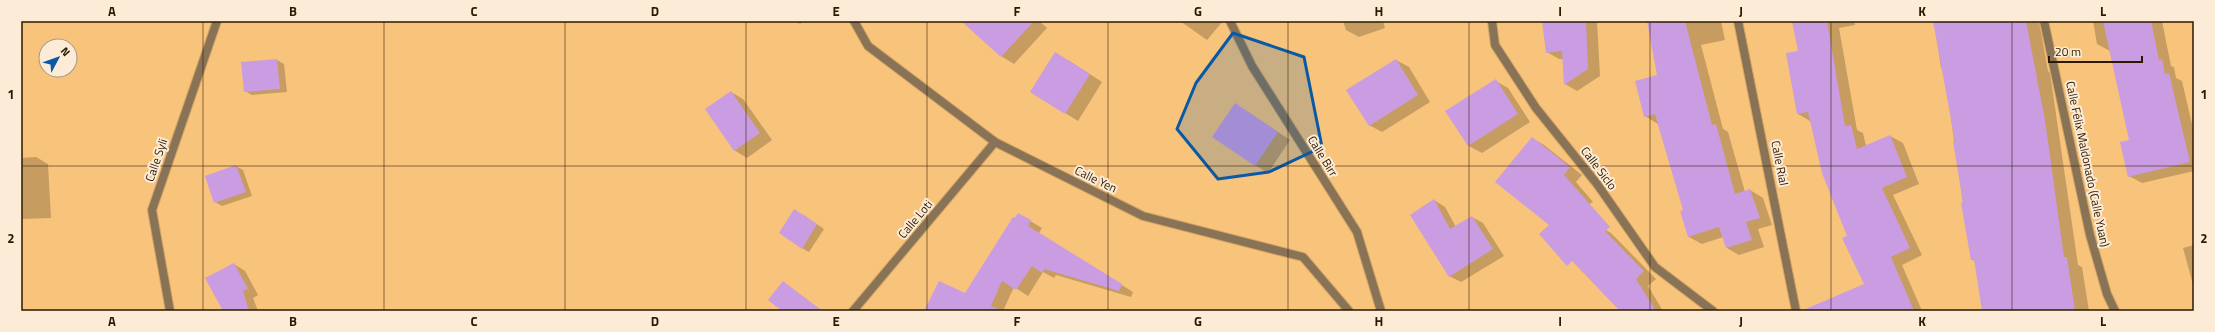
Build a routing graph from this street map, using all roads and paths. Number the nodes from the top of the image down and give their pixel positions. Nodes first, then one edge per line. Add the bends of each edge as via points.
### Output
1 (217, 21) edge
2 (854, 21) edge
3 (1230, 21) edge
4 (1492, 21) edge
5 (1738, 21) edge
6 (2044, 21) edge
7 (995, 142) junction
8 (170, 311) edge
9 (853, 311) edge
10 (1348, 311) edge
11 (1381, 311) edge
12 (1713, 311) edge
13 (1796, 311) edge
14 (2115, 311) edge

1 - 8 street, Calle Syli via 152,210
2 - 7 street, Calle Yen via 868,46
3 - 11 street, Calle Birr via 1252,66 1357,232
4 - 12 street, Calle Siclo via 1495,46 1536,108 1597,184 1655,267
5 - 13 street, Calle Rial
6 - 14 street, Calle Félix Maldonado (Calle Yuan) via 2090,235 2106,294
7 - 9 street, Calle Loti
7 - 10 street, Calle Yen via 1143,216 1303,257

